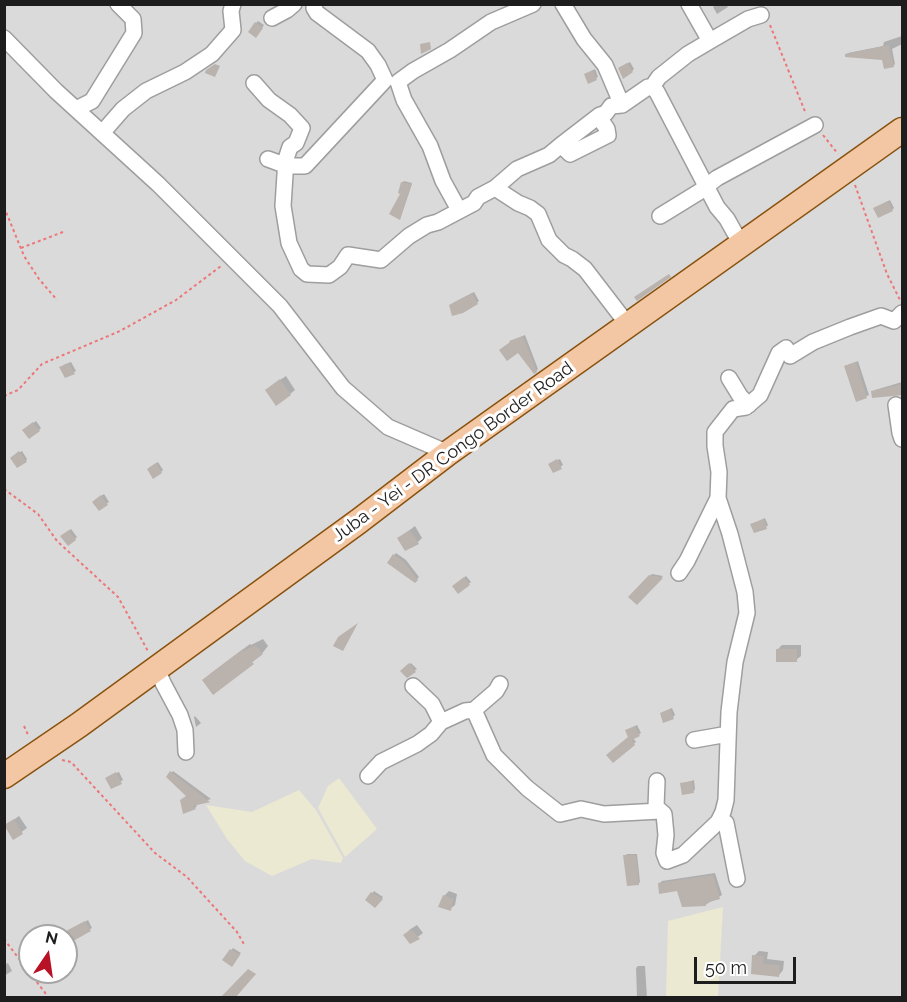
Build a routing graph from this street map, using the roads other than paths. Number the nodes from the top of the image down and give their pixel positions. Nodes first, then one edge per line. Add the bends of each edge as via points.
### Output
1 (118, 4) edge
2 (233, 4) edge
3 (294, 4) edge
4 (533, 4) edge
5 (563, 4) edge
6 (689, 4) edge
7 (311, 6) edge
8 (761, 15) road end
9 (272, 18) dead end
10 (4, 38) edge
11 (710, 41) junction
12 (254, 83) dead end
13 (652, 87) junction
14 (622, 105) junction
15 (76, 109) junction
16 (815, 125) road end
17 (903, 130) edge
18 (102, 133) junction
19 (268, 159) dead end
20 (287, 166) junction
21 (706, 185) junction
22 (495, 188) junction
23 (459, 210) junction
24 (660, 216) dead end
25 (741, 244) junction
26 (903, 313) edge
27 (628, 325) junction
28 (729, 378) dead end
29 (749, 405) junction
30 (896, 405) dead end
31 (903, 439) edge
32 (448, 453) junction
33 (718, 498) junction
34 (679, 573) dead end
35 (158, 668) junction
36 (500, 684) dead end
37 (413, 686) dead end
38 (474, 710) junction
39 (441, 722) junction
40 (728, 734) junction
41 (694, 740) dead end
42 (186, 752) dead end
43 (4, 776) edge
44 (368, 776) dead end
45 (657, 781) dead end
46 (660, 811) junction
47 (719, 820) junction
48 (737, 879) dead end

1 - 15 street via 133,19 134,33 92,101
2 - 18 street via 233,30 212,54 146,91
3 - 9 street
4 - 23 street via 491,22 398,82
5 - 14 street via 605,65
6 - 11 street
7 - 20 street via 368,51 385,80 306,166
8 - 11 street
10 - 15 street
11 - 13 street via 688,54
12 - 20 street via 302,128 286,159
13 - 14 street
13 - 21 street
14 - 22 street via 611,106 600,115 608,135 570,154 561,145 517,169
15 - 18 street
16 - 21 street
17 - 25 main road, Juba - Yei - DR Congo Border Road
18 - 32 street via 280,306 343,387 388,427
19 - 20 street
20 - 23 street via 283,196 286,230 301,269 307,274 329,275 348,255 381,260 427,225
21 - 24 street
21 - 25 street
22 - 23 street
22 - 27 street via 538,214 549,240 585,269
25 - 27 main road, Juba - Yei - DR Congo Border Road
26 - 29 street via 894,321 881,316 850,327 790,356 786,348 772,365 760,395
27 - 32 main road, Juba - Yei - DR Congo Border Road
28 - 29 street
29 - 33 street via 733,409 715,432
30 - 31 street
32 - 35 main road, Juba - Yei - DR Congo Border Road
33 - 34 street
33 - 40 street via 747,613 735,662
35 - 42 street via 180,715
35 - 43 main road, Juba - Yei - DR Congo Border Road
36 - 38 street
37 - 39 street via 432,704
38 - 39 street
38 - 46 street via 494,755 560,814 581,809 604,814
39 - 44 street via 431,734 381,762
40 - 41 street
40 - 47 street via 726,800
45 - 46 street via 656,807
46 - 47 street via 664,814 667,861 683,855
47 - 48 street via 726,823

